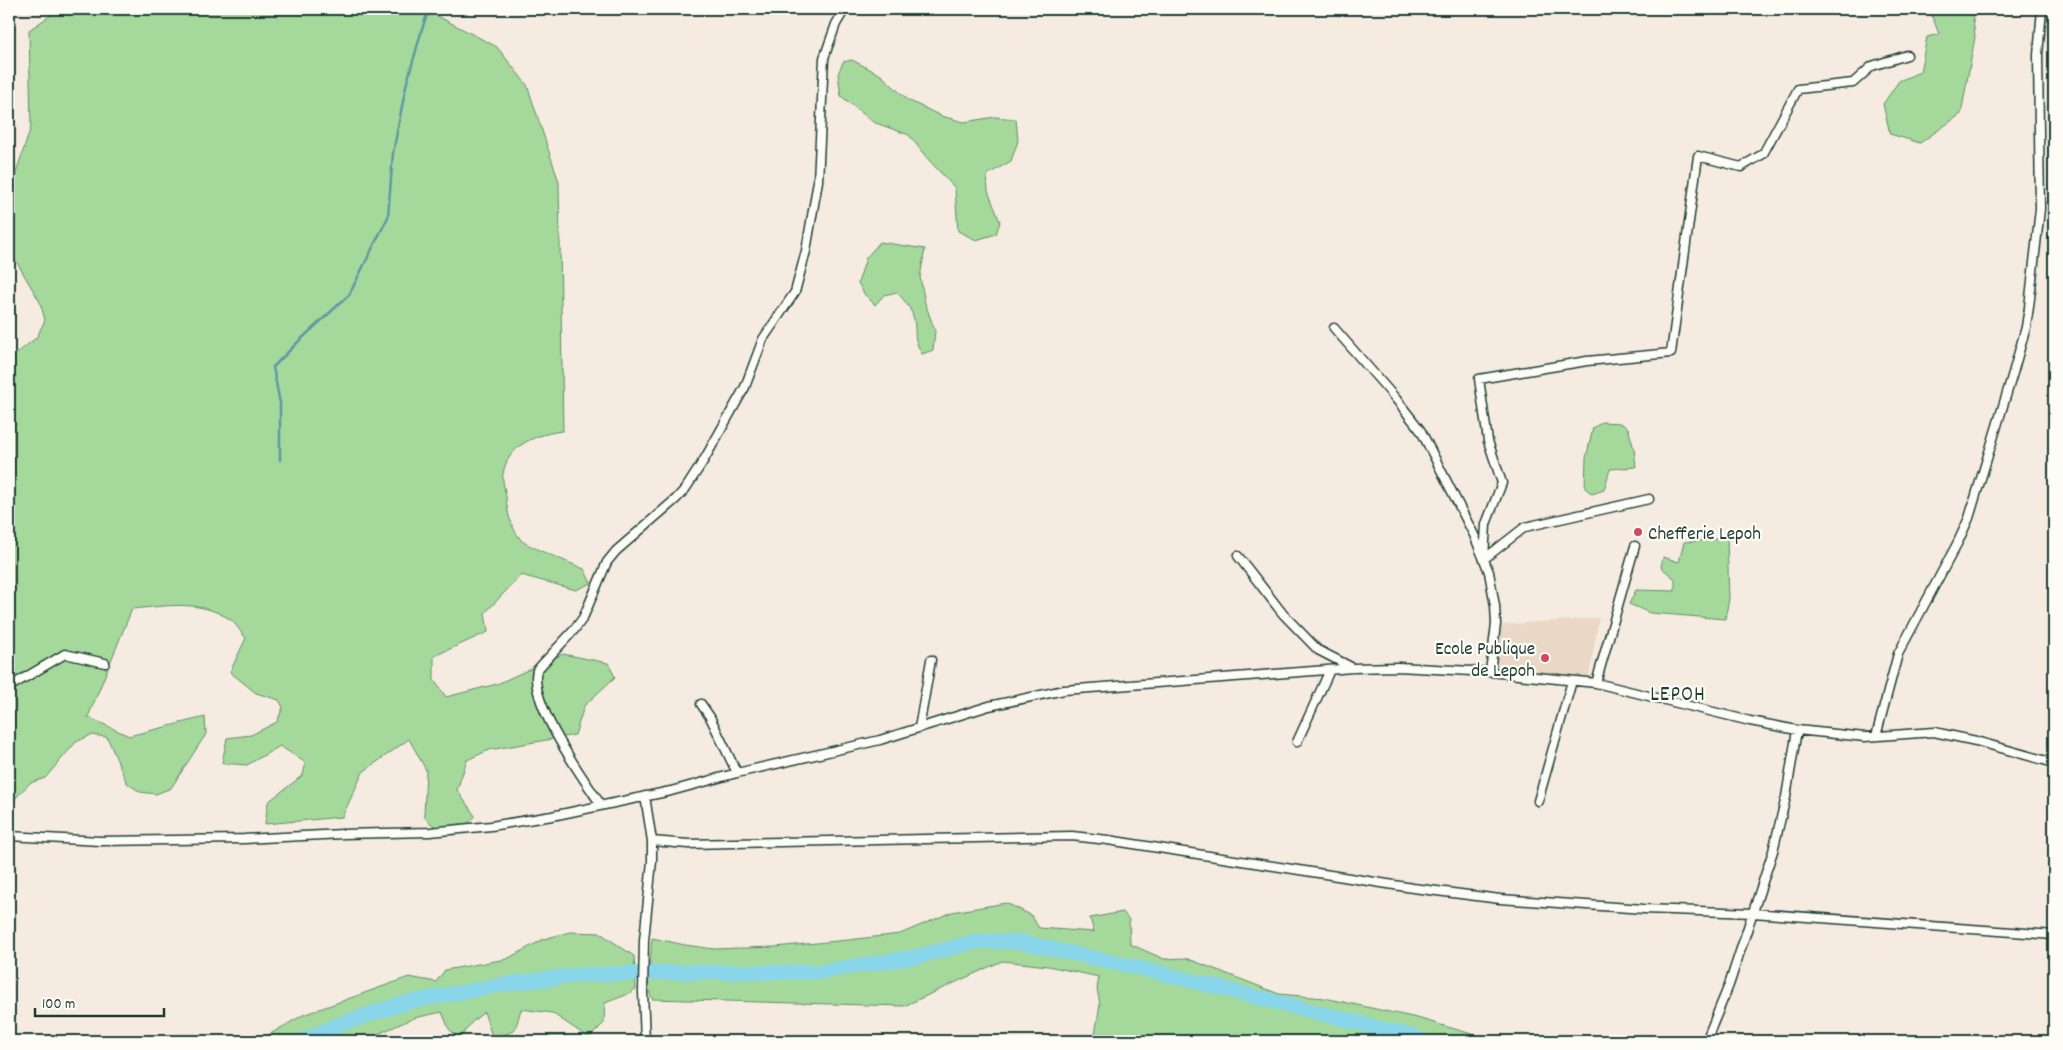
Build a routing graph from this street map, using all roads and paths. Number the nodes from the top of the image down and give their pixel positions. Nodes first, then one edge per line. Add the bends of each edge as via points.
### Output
1 (845, 9) edge
2 (2042, 9) edge
3 (1907, 55) dead end
4 (1334, 328) dead end
5 (1649, 499) dead end
6 (1635, 546) dead end
7 (1238, 556) dead end
8 (1484, 559) junction
9 (931, 660) dead end
10 (104, 663) dead end
11 (1353, 668) junction
12 (1330, 670) junction
13 (1490, 672) junction
14 (1572, 681) junction
15 (1596, 683) junction
16 (9, 688) edge
17 (701, 704) dead end
18 (919, 728) junction
19 (1797, 730) junction
20 (1876, 736) junction
21 (1297, 742) dead end
22 (2054, 764) edge
23 (737, 773) junction
24 (645, 796) junction
25 (1538, 801) dead end
26 (601, 805) junction
27 (9, 836) edge
28 (652, 842) junction
29 (1753, 914) junction
30 (2054, 935) edge
31 (645, 1041) edge
32 (1706, 1041) edge

1 - 26 street via 824,58 818,181 796,292 763,339 745,387 695,474 676,499 607,562 583,618 541,664 535,677 550,722 567,755
2 - 20 street via 2038,54 2040,210 2026,327 1969,518 1898,654
3 - 8 street via 1872,66 1853,83 1798,89 1763,154 1741,167 1698,156 1671,353 1587,361 1479,379 1488,441 1502,483 1486,524
4 - 8 street via 1421,430
5 - 8 street via 1526,527
6 - 15 street
7 - 11 street via 1283,614 1318,650
8 - 13 street via 1495,615
9 - 18 street
10 - 16 street via 65,654
11 - 12 street
11 - 13 street
12 - 18 street via 1064,690 989,706
12 - 21 street
13 - 14 street
14 - 15 street
14 - 25 street
15 - 19 street
17 - 23 street
18 - 23 street
19 - 20 street
19 - 29 street via 1780,826
20 - 22 street via 1934,732
23 - 24 street
24 - 26 street
24 - 28 street
26 - 27 street via 490,826 430,832 141,841
28 - 29 street via 688,844 1072,836 1500,899
28 - 31 street via 642,992
29 - 30 street
29 - 32 street

